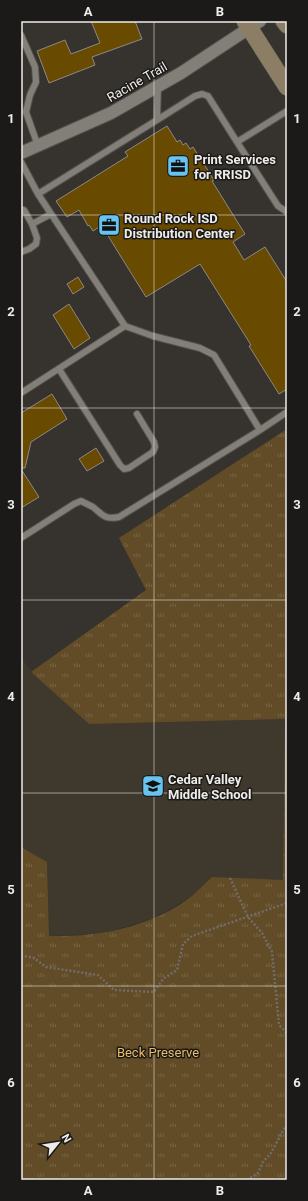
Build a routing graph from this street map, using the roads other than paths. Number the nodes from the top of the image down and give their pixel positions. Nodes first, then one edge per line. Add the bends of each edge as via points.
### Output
1 (284, 21) edge
2 (252, 23) edge
3 (287, 25) edge
4 (21, 35) edge
5 (23, 45) edge
6 (158, 86) junction
7 (287, 87) edge
8 (287, 111) edge
9 (157, 120) junction
10 (237, 142) junction
11 (38, 146) junction
12 (21, 153) edge
13 (21, 162) edge
14 (38, 194) junction
15 (21, 210) edge
16 (287, 212) edge
17 (51, 214) junction
18 (32, 224) junction
19 (21, 252) edge
20 (125, 326) junction
21 (59, 369) junction
22 (21, 393) edge
23 (287, 412) edge
24 (137, 414) dead end
25 (260, 430) junction
26 (21, 538) edge

1 - 3 street
2 - 6 street, Racine Trail via 181,73
2 - 7 street
4 - 5 lane
5 - 11 lane via 35,67 36,82 26,112
6 - 9 lane
6 - 11 street, Racine Trail via 111,113
8 - 10 lane
9 - 10 lane via 202,94 208,96
9 - 14 lane
10 - 16 lane via 278,206
11 - 12 street, Racine Trail
13 - 14 lane
14 - 17 lane
15 - 18 lane via 24,210
17 - 18 lane
17 - 20 lane
18 - 19 lane via 37,238 36,244
20 - 21 lane
20 - 25 lane via 200,348 214,355
21 - 22 lane
21 - 24 lane via 124,469 153,452 155,448
23 - 25 lane
25 - 26 lane via 119,517 111,519 102,516 81,501

